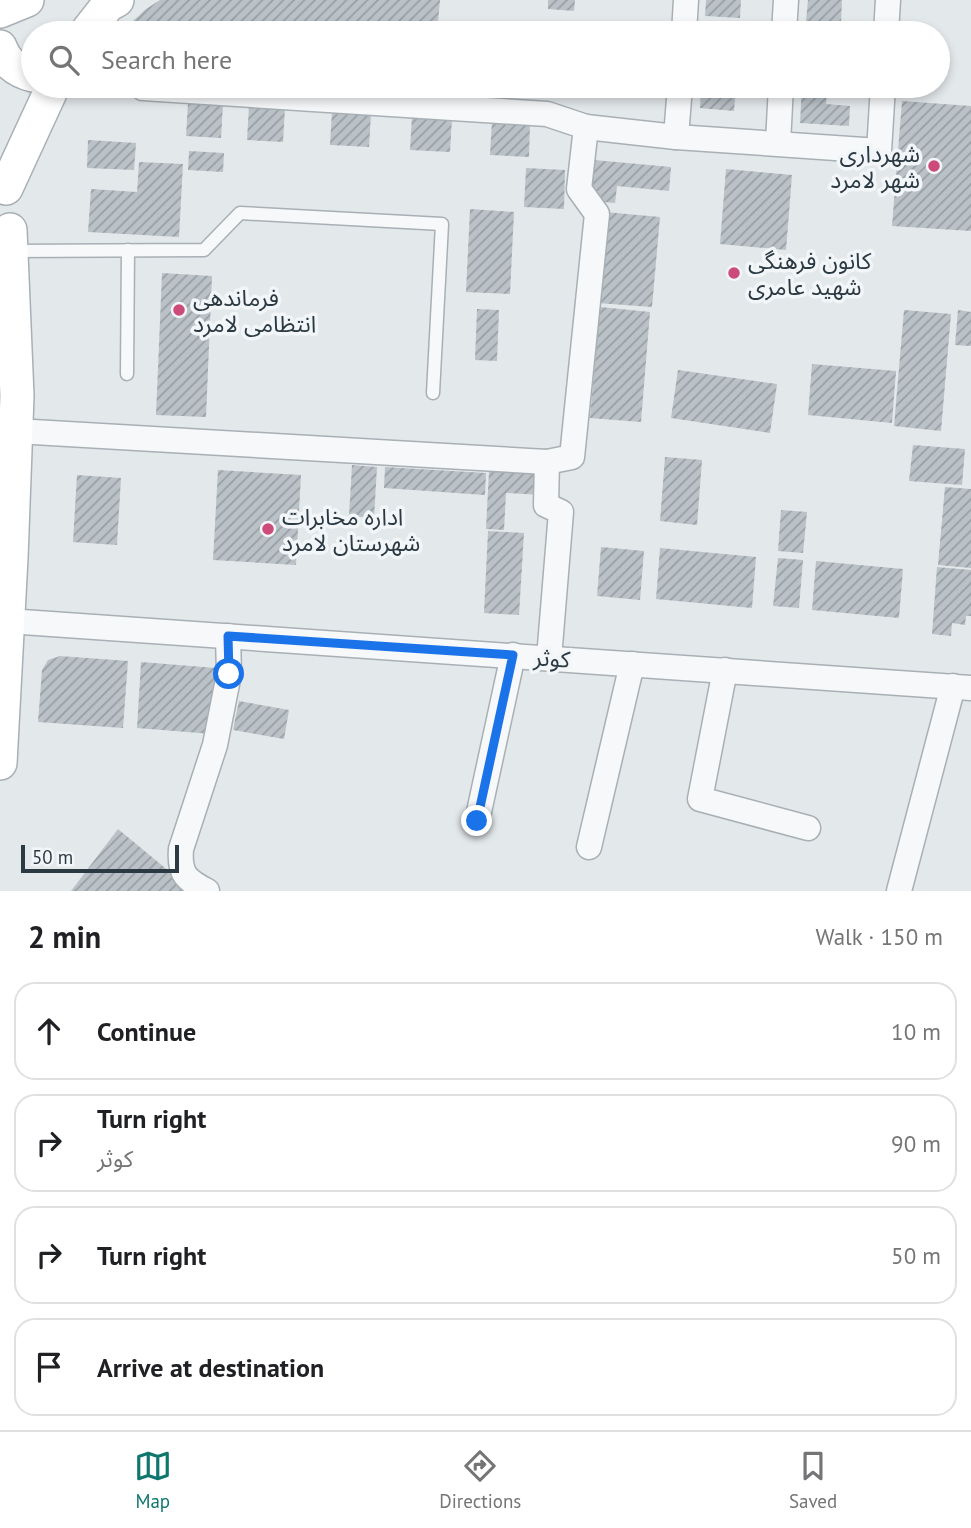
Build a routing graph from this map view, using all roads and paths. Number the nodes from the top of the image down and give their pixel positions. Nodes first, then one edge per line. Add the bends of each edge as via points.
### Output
1 (117, 0) edge
2 (686, 0) edge
3 (786, 0) edge
4 (888, 0) edge
5 (95, 21) edge
6 (685, 21) edge
7 (785, 21) edge
8 (887, 21) edge
9 (0, 47) edge
10 (21, 70) edge
11 (48, 98) edge
12 (298, 98) edge
13 (679, 98) edge
14 (780, 98) edge
15 (882, 98) edge
16 (586, 127) junction
17 (677, 138) junction
18 (778, 143) junction
19 (3, 181) edge
20 (128, 250) junction
21 (7, 252) edge
22 (127, 374) dead end
23 (8, 391) edge
24 (433, 393) dead end
25 (16, 431) junction
26 (547, 463) junction
27 (0, 518) edge
28 (11, 558) junction
29 (228, 636) junction
30 (5, 642) edge
31 (513, 655) junction
32 (549, 658) junction
33 (632, 664) junction
34 (725, 670) junction
35 (962, 687) edge
36 (0, 763) edge
37 (477, 821) dead end
38 (807, 828) dead end
39 (589, 847) dead end
40 (207, 891) edge
41 (899, 891) edge

1 - 5 main road
2 - 6 street
3 - 7 street
4 - 8 street
9 - 10 main road
11 - 19 main road
12 - 16 street via 547,114
13 - 17 street
14 - 18 street
15 - 18 street via 879,150
16 - 17 street
16 - 26 street via 579,189 597,215 572,457
17 - 18 street
19 - 21 main road
20 - 21 lane
20 - 22 lane
20 - 24 lane via 204,250 240,213 442,224
21 - 23 main road
23 - 25 main road
25 - 26 street
25 - 28 main road
26 - 32 street via 546,505 561,512
27 - 28 main road
28 - 30 main road
29 - 30 street, کوثر
29 - 31 street, کوثر
29 - 40 street via 229,674 215,745 181,849 180,865 190,881
30 - 36 main road
31 - 32 street, کوثر
31 - 37 street
32 - 33 street, کوثر
33 - 34 street, کوثر
33 - 39 street
34 - 35 street, کوثر
34 - 38 street via 701,799
35 - 41 street

